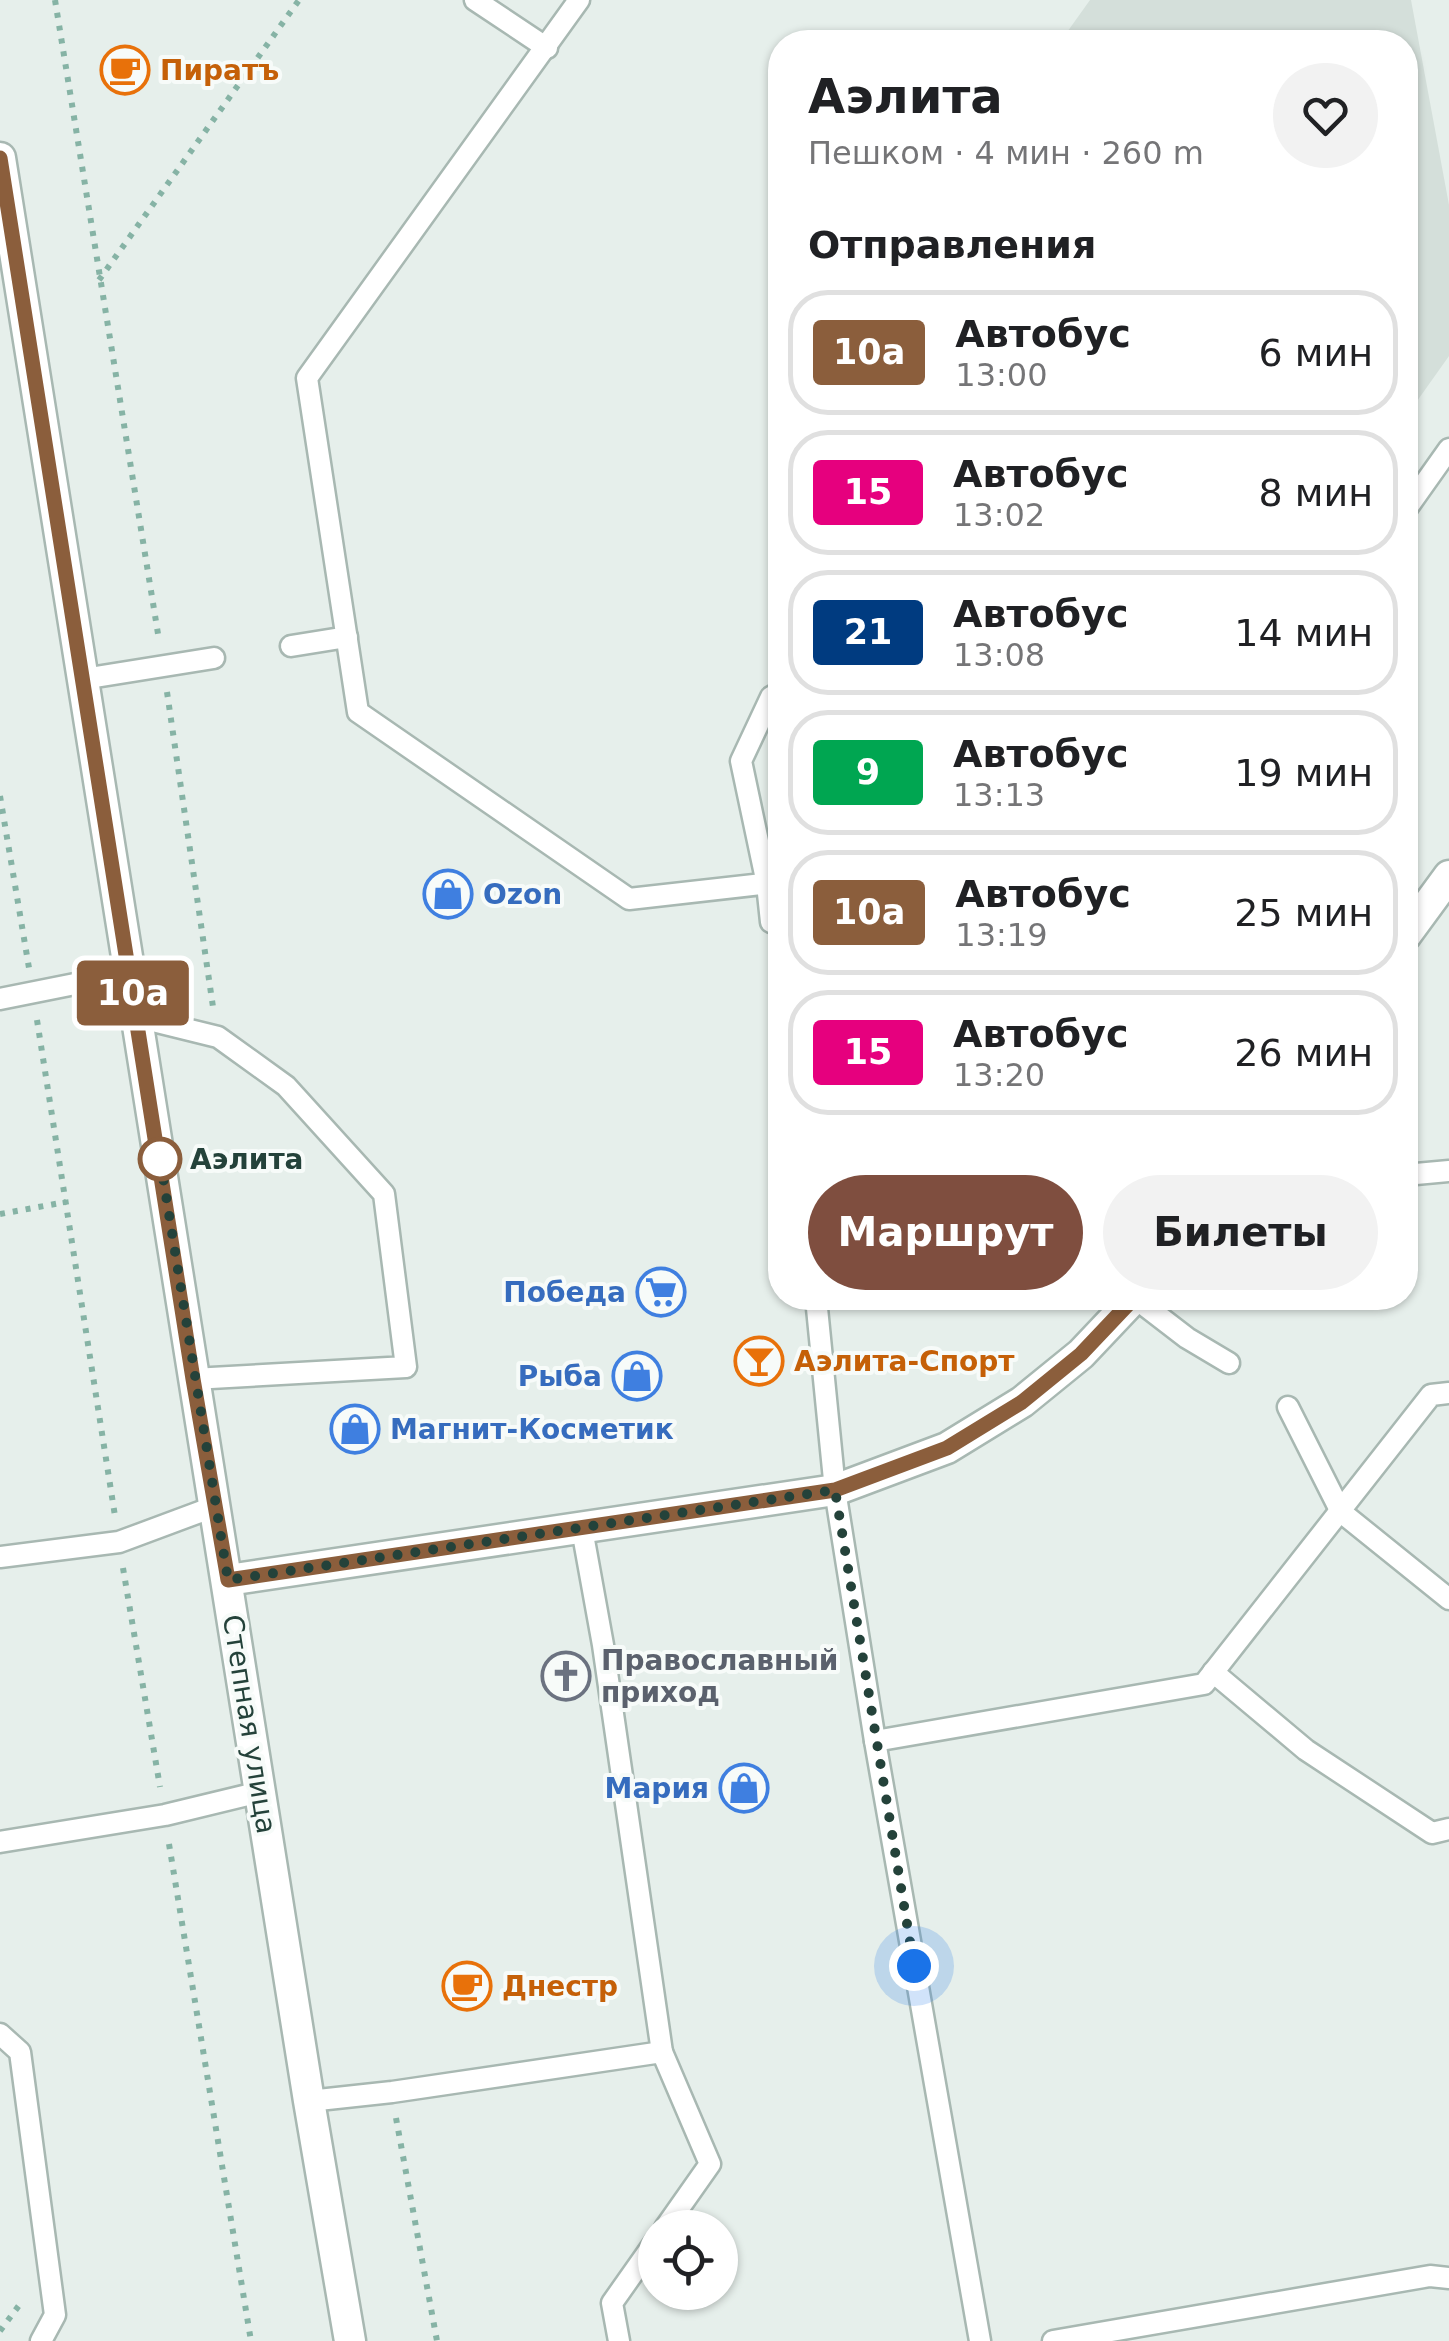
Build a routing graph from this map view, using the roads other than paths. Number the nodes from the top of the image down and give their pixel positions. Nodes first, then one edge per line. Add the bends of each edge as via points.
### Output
1 (475, 0) edge
2 (579, 0) edge
3 (546, 48) junction
4 (0, 158) edge
5 (1445, 463) edge
6 (1418, 495) edge
7 (347, 638) junction
8 (291, 646) dead end
9 (214, 658) dead end
10 (83, 679) junction
11 (768, 705) edge
12 (768, 864) edge
13 (1449, 876) edge
14 (768, 884) edge
15 (1418, 918) edge
16 (130, 974) junction
17 (0, 999) edge
18 (137, 1017) junction
19 (1449, 1171) edge
20 (1418, 1175) edge
21 (817, 1310) edge
22 (1123, 1310) edge
23 (1151, 1310) edge
24 (1230, 1363) dead end
25 (193, 1379) junction
26 (1449, 1392) edge
27 (1288, 1407) dead end
28 (835, 1490) junction
29 (216, 1506) junction
30 (1340, 1512) junction
31 (582, 1529) junction
32 (0, 1557) edge
33 (228, 1580) junction
34 (1449, 1599) edge
35 (1213, 1672) junction
36 (875, 1740) junction
37 (260, 1792) junction
38 (1449, 1829) edge
39 (0, 1842) edge
40 (0, 2034) edge
41 (662, 2052) junction
42 (309, 2101) junction
43 (678, 2210) edge
44 (638, 2266) edge
45 (1449, 2278) edge
46 (41, 2341) edge
47 (350, 2341) edge
48 (619, 2341) edge
49 (980, 2341) edge
50 (1052, 2341) edge

1 - 3 lane
2 - 3 lane
3 - 7 lane via 306,378
4 - 10 street, Степная улица
5 - 6 lane
7 - 8 lane
7 - 14 lane via 358,712 629,899
9 - 10 lane
10 - 16 street, Степная улица
11 - 12 lane via 741,761
13 - 15 street
16 - 17 lane
16 - 18 street, Степная улица
18 - 25 street, Степная улица
18 - 25 lane via 218,1038 286,1086 384,1194 406,1367
19 - 20 lane
21 - 28 lane
22 - 28 street via 1022,1402 947,1448
23 - 24 lane
25 - 29 street, Степная улица
26 - 30 lane via 1430,1396
27 - 30 lane
28 - 31 street
28 - 36 lane
29 - 32 lane via 119,1542
29 - 33 street, Степная улица
30 - 34 lane
30 - 35 lane
31 - 33 street
31 - 41 lane
33 - 37 street, Степная улица
35 - 36 lane via 1204,1684
35 - 38 lane via 1306,1750 1432,1832
36 - 49 lane
37 - 39 lane
37 - 42 street, Степная улица
40 - 46 lane via 20,2052 44,2227 55,2315
41 - 42 lane
41 - 43 lane via 710,2164
42 - 47 street, Степная улица
44 - 48 lane via 612,2302
45 - 50 lane

